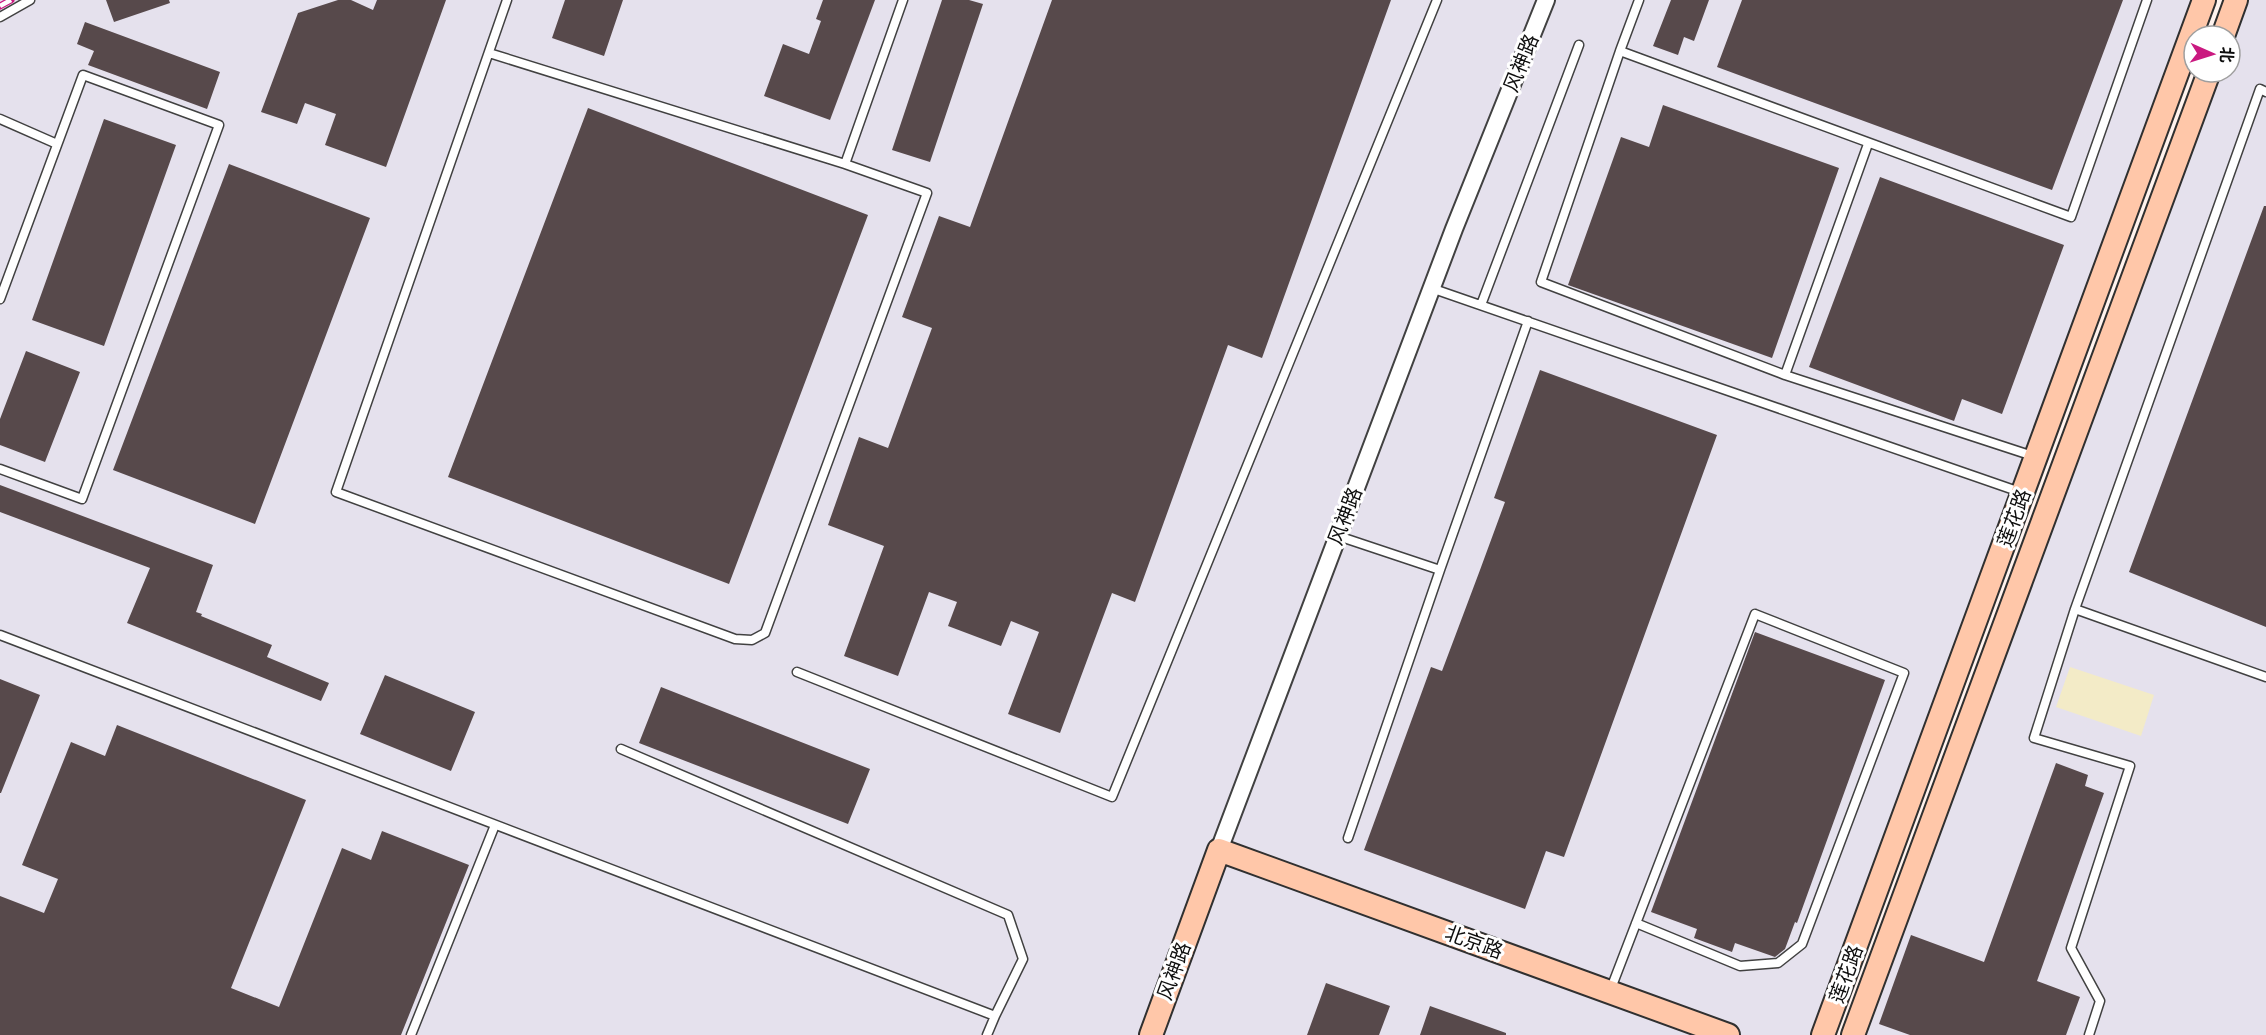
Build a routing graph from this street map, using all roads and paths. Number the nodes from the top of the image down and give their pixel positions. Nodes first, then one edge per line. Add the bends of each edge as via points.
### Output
1 (30, 0) edge
2 (507, 0) edge
3 (903, 0) edge
4 (1437, 0) edge
5 (1546, 0) edge
6 (1639, 0) edge
7 (2147, 0) edge
8 (2204, 0) edge
9 (2236, 0) edge
10 (0, 17) edge
11 (2227, 24) edge
12 (1579, 45) dead end
13 (1620, 51) junction
14 (489, 53) junction
15 (2206, 84) edge
16 (2266, 92) edge
17 (0, 119) edge
18 (57, 144) junction
19 (1868, 144) junction
20 (845, 164) junction
21 (1431, 288) junction
22 (0, 299) edge
23 (1481, 305) junction
24 (1528, 321) junction
25 (1785, 375) junction
26 (2036, 457) junction
27 (0, 469) edge
28 (2023, 493) junction
29 (1338, 536) junction
30 (1440, 570) junction
31 (2075, 609) junction
32 (0, 635) edge
33 (797, 672) dead end
34 (2266, 677) edge
35 (621, 749) dead end
36 (495, 825) junction
37 (1348, 838) dead end
38 (1219, 850) junction
39 (1636, 923) junction
40 (1610, 992) junction
41 (995, 1016) junction
42 (411, 1035) edge
43 (987, 1035) edge
44 (1151, 1035) edge
45 (1728, 1035) edge
46 (1823, 1035) edge
47 (1853, 1035) edge
48 (2089, 1035) edge

1 - 10 lane
2 - 14 lane
3 - 20 lane
4 - 33 lane via 1112,797
5 - 21 street, 风神路
6 - 13 lane
7 - 19 lane via 2071,217
8 - 26 street, 莲花路
9 - 11 street
12 - 23 lane
13 - 19 lane
13 - 25 lane via 1541,282
14 - 20 lane
14 - 20 lane via 336,492 735,639 752,640 765,633 927,193
15 - 47 street, 莲花路
16 - 31 lane via 2260,90
17 - 18 lane
18 - 22 lane
18 - 27 lane via 83,75 219,125 82,500
19 - 25 lane
21 - 23 lane
21 - 29 street, 风神路
23 - 24 lane
24 - 28 lane
24 - 30 lane
25 - 26 lane
26 - 28 street, 莲花路
28 - 46 street, 莲花路
29 - 30 lane
29 - 38 street, 风神路
30 - 37 lane
31 - 34 lane
31 - 48 lane via 2034,738 2130,766 2071,948 2100,1001
32 - 36 lane
35 - 41 lane via 1008,915 1023,959
36 - 41 lane
36 - 42 lane
38 - 40 street, 北京路
38 - 44 street, 风神路
39 - 39 lane via 1740,966 1778,963 1802,944 1904,673 1755,614
39 - 40 lane
40 - 45 street, 北京路
41 - 43 lane

